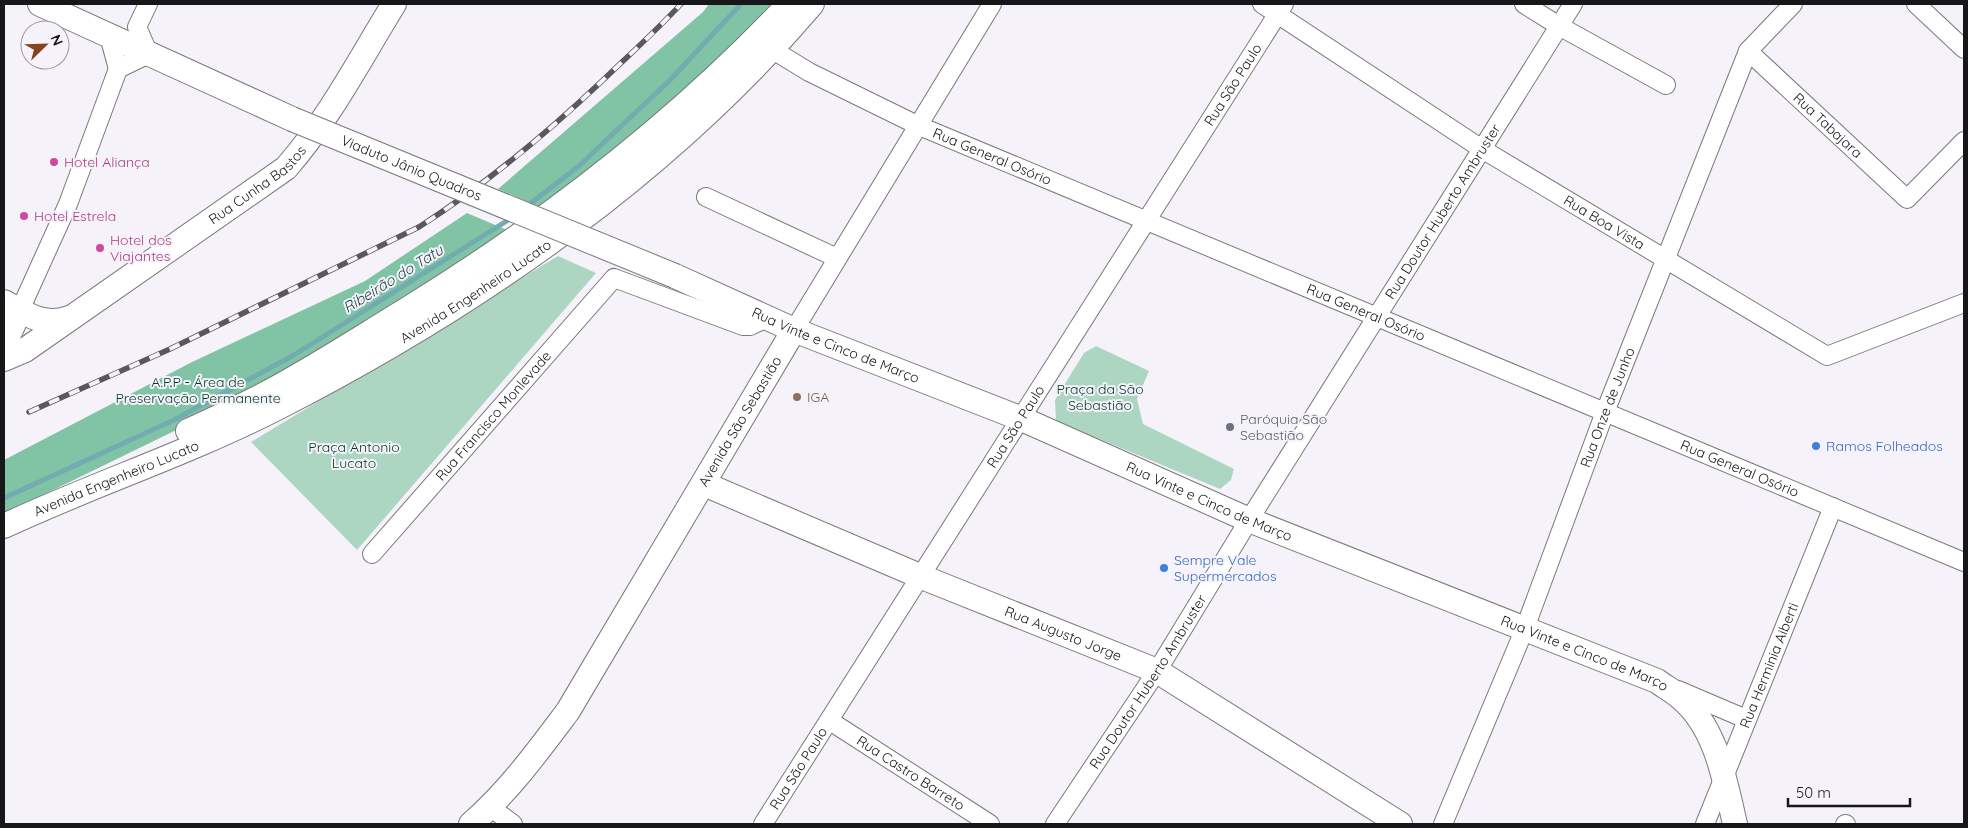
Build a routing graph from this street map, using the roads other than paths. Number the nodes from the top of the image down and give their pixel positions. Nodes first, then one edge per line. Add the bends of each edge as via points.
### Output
1 (40, 4) edge
2 (148, 4) edge
3 (394, 4) edge
4 (790, 4) edge
5 (812, 4) edge
6 (992, 4) edge
7 (1262, 4) edge
8 (1524, 4) edge
9 (1573, 4) edge
10 (1792, 4) edge
11 (1916, 4) edge
12 (1280, 8) edge
13 (1559, 26) junction
14 (109, 36) junction
15 (1964, 49) edge
16 (773, 50) junction
17 (1748, 51) junction
18 (149, 54) junction
19 (118, 69) junction
20 (1666, 86) dead end
21 (917, 125) junction
22 (1963, 147) edge
23 (1482, 149) junction
24 (706, 197) dead end
25 (1145, 220) junction
26 (837, 258) junction
27 (1666, 258) junction
28 (675, 276) joint
29 (1964, 303) edge
30 (12, 306) edge
31 (1376, 317) junction
32 (69, 318) junction
33 (767, 318) junction
34 (794, 330) junction
35 (4, 345) edge
36 (4, 359) edge
37 (1605, 412) junction
38 (1022, 419) junction
39 (704, 484) junction
40 (1833, 507) junction
41 (36, 511) junction
42 (1249, 520) junction
43 (4, 526) edge
44 (372, 554) dead end
45 (1964, 562) edge
46 (922, 577) junction
47 (1525, 628) junction
48 (1157, 671) junction
49 (1657, 682) junction
50 (1746, 719) junction
51 (830, 722) junction
52 (1723, 776) junction
53 (490, 807) junction
54 (1060, 822) edge
55 (471, 824) edge
56 (513, 824) edge
57 (764, 824) edge
58 (990, 824) edge
59 (1400, 824) edge
60 (1444, 824) edge
61 (1705, 824) edge
62 (1735, 824) edge

1 - 14 main road, Viaduto Jânio Quadros
2 - 18 street via 137,27
3 - 32 main road, Rua Cunha Bastos via 308,142 286,168
4 - 16 main road via 774,30
4 - 41 main road, Avenida Engenheiro Lucato via 695,96 575,197 509,244 266,394
5 - 16 main road, Avenida Engenheiro Lucato
6 - 21 street, Avenida São Sebastião
7 - 12 street, Rua Boa Vista
8 - 13 street
9 - 13 street, Rua Doutor Huberto Ambruster
10 - 17 street, Rua Onze de Junho
11 - 15 street
12 - 23 street, Rua Boa Vista
12 - 25 street, Rua São Paulo
13 - 20 street
13 - 23 street, Rua Doutor Huberto Ambruster
14 - 18 main road, Viaduto Jânio Quadros
14 - 19 street
16 - 21 street, Rua General Osório
16 - 41 main road, Avenida Engenheiro Lucato via 649,165 574,224 487,285 377,353 277,408 188,449
17 - 22 street, Rua Tabajara via 1907,199
17 - 27 street, Rua Onze de Junho
18 - 19 street
18 - 28 main road, Viaduto Jânio Quadros, bridge via 292,119
19 - 30 street via 68,204
21 - 25 street, Rua General Osório
21 - 26 street, Avenida São Sebastião
23 - 27 street, Rua Boa Vista
23 - 31 street, Rua Doutor Huberto Ambruster
24 - 26 street
25 - 31 street, Rua General Osório
25 - 38 street, Rua São Paulo
26 - 34 street, Avenida São Sebastião
27 - 29 street, Rua Boa Vista via 1826,356
27 - 37 street, Rua Onze de Junho
28 - 33 main road, Rua Vinte e Cinco de Março
30 - 32 main road, Rua Cunha Bastos via 35,319 58,322
30 - 35 main road
31 - 37 street, Rua General Osório
31 - 42 street, Rua Doutor Huberto Ambruster
32 - 36 main road, Rua Cunha Bastos via 25,350
33 - 34 main road, Rua Vinte e Cinco de Março
33 - 44 street, Rua Francisco Monlevade via 743,326 614,278
34 - 38 main road, Rua Vinte e Cinco de Março
34 - 39 main road, Avenida São Sebastião
37 - 40 street, Rua General Osório
37 - 47 street, Rua Onze de Junho
38 - 42 main road, Rua Vinte e Cinco de Março
38 - 46 street, Rua São Paulo
39 - 46 main road, Rua Augusto Jorge
39 - 53 main road, Avenida São Sebastião via 568,711
40 - 45 street, Rua General Osório
40 - 50 street, Rua Herminia Aiberti
41 - 43 main road
42 - 47 main road, Rua Vinte e Cinco de Março
42 - 48 street, Rua Doutor Huberto Ambruster
46 - 48 main road, Rua Augusto Jorge
46 - 51 street, Rua São Paulo
47 - 49 main road, Rua Vinte e Cinco de Março
47 - 60 street, Rua Onze de Junho
48 - 54 street, Rua Doutor Huberto Ambruster
48 - 59 main road, Rua Augusto Jorge
49 - 50 street, Rua Vinte e Cinco de Março
49 - 52 main road via 1683,699 1705,726
50 - 52 street, Rua Herminia Aiberti
51 - 57 street, Rua São Paulo
51 - 58 street, Rua Castro Barreto
52 - 61 street, Rua Herminia Aiberti
52 - 62 main road
53 - 55 main road, Avenida São Sebastião
53 - 56 street

